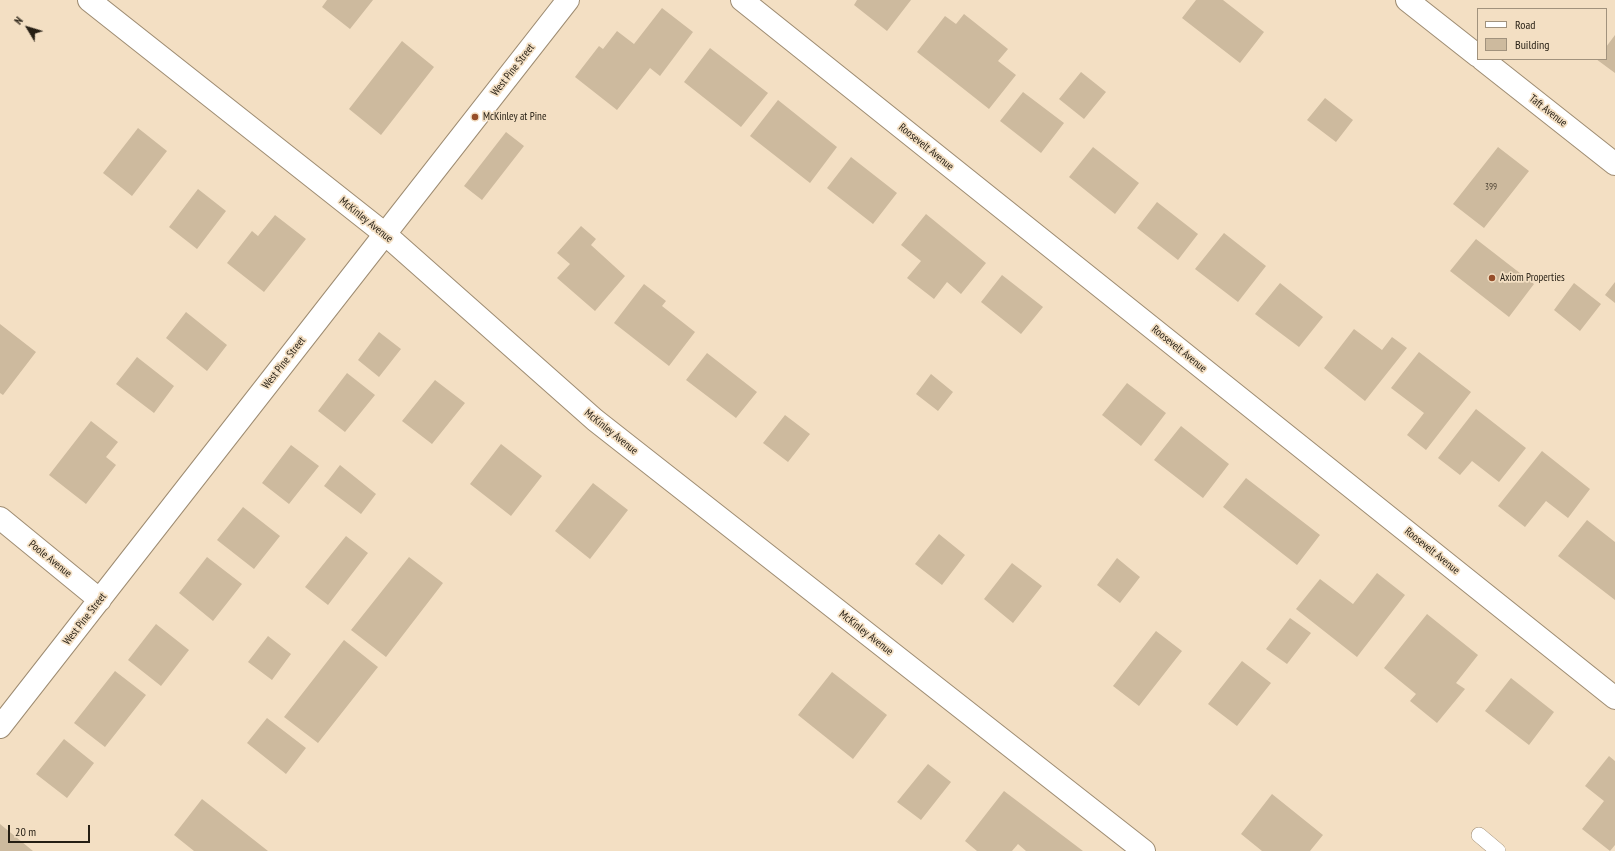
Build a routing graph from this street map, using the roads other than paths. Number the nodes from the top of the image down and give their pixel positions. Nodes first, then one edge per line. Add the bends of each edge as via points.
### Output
1 (89, 0) edge
2 (568, 0) edge
3 (742, 0) edge
4 (1407, 0) edge
5 (1477, 55) edge
6 (1483, 60) edge
7 (1615, 164) edge
8 (385, 234) junction
9 (0, 518) edge
10 (100, 600) junction
11 (1615, 698) edge
12 (0, 727) edge
13 (1480, 835) dead end
14 (1144, 851) edge
15 (1498, 851) edge

1 - 8 street, McKinley Avenue
2 - 8 street, West Pine Street
3 - 11 street, Roosevelt Avenue
4 - 5 street
6 - 7 street, Taft Avenue
8 - 10 street, West Pine Street
8 - 14 street, McKinley Avenue via 596,420
9 - 10 street, Poole Avenue
10 - 12 street, West Pine Street
13 - 15 lane

